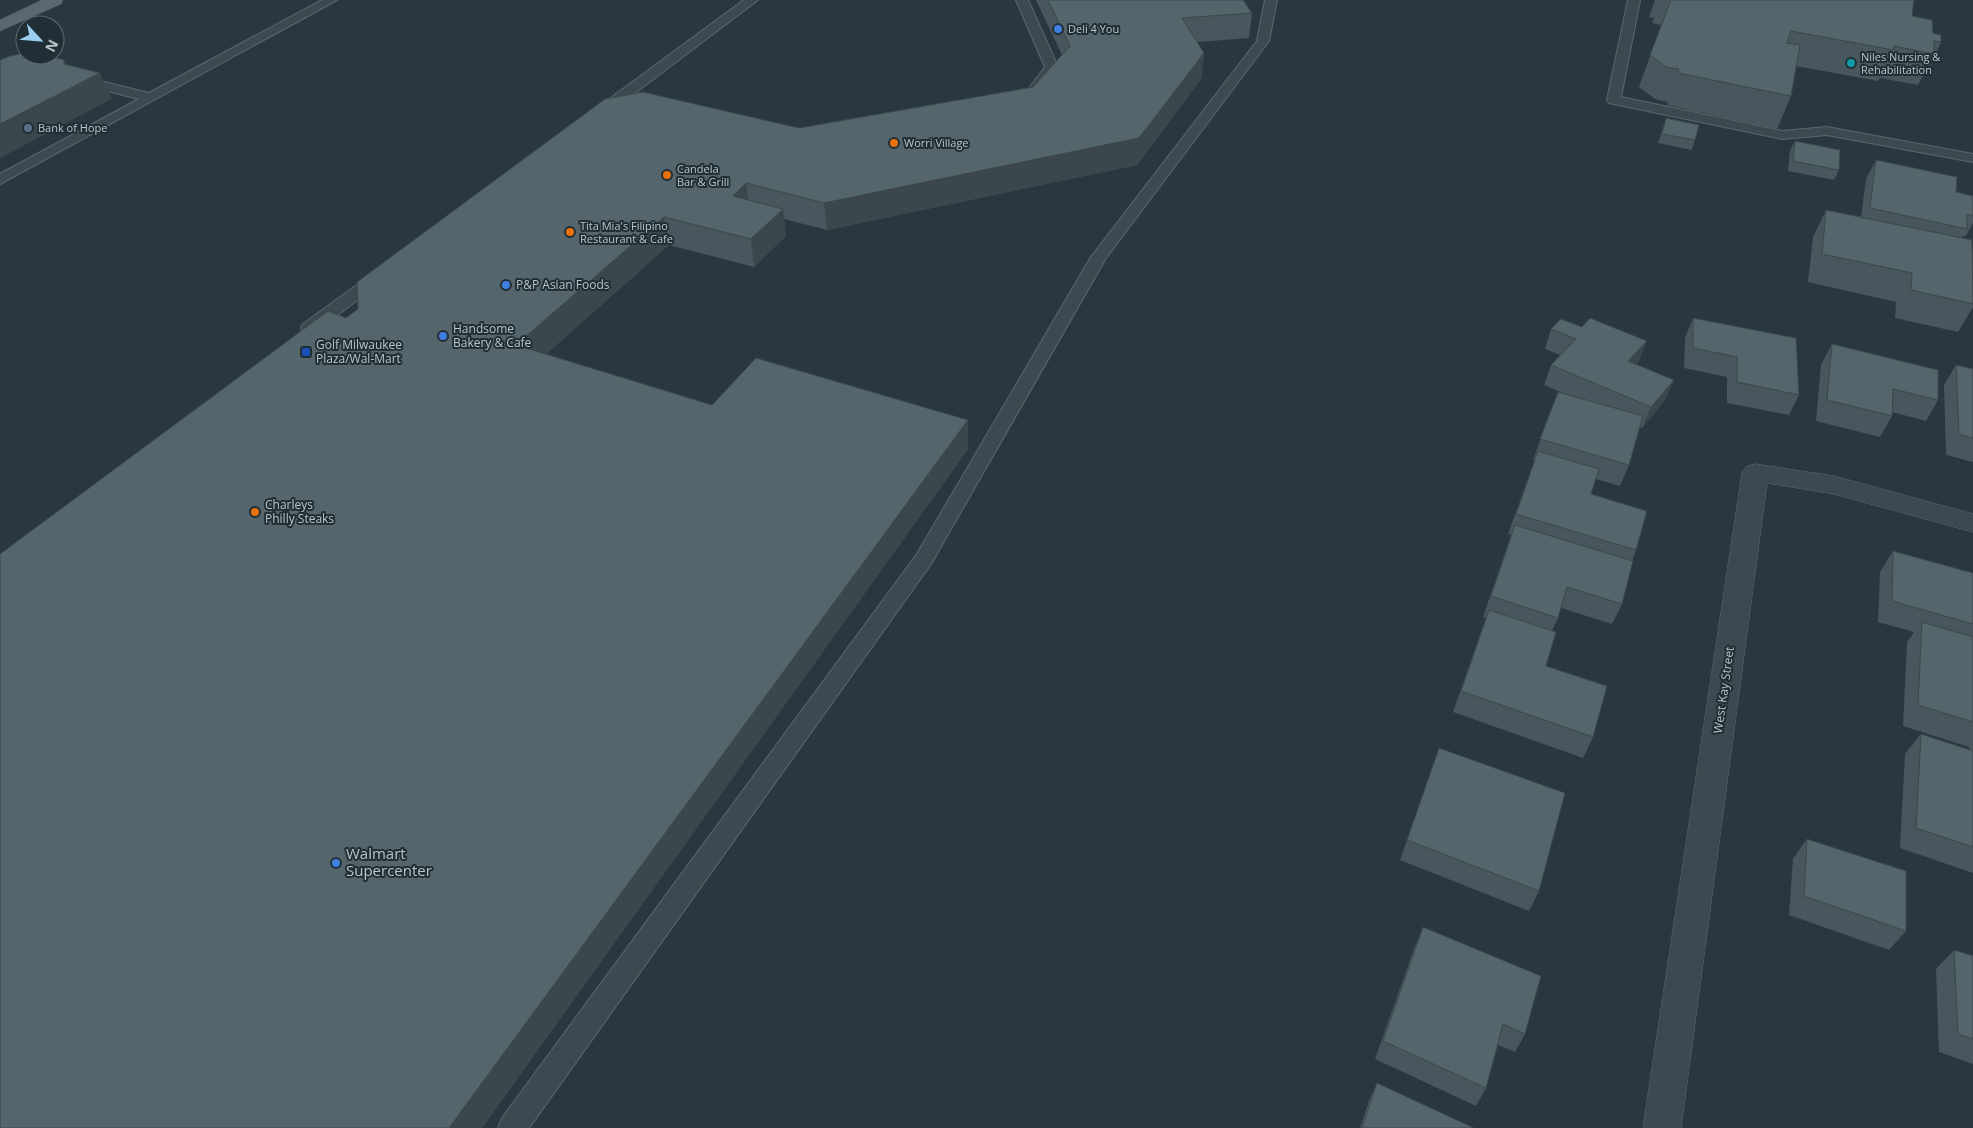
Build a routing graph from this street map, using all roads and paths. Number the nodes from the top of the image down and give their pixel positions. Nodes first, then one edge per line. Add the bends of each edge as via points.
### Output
1 (55, 0) edge
2 (331, 0) edge
3 (752, 0) edge
4 (1022, 0) edge
5 (1271, 0) edge
6 (1634, 0) edge
7 (0, 26) edge
8 (69, 77) edge
9 (1031, 96) edge
10 (151, 98) junction
11 (616, 100) junction
12 (635, 105) edge
13 (587, 122) edge
14 (1973, 158) edge
15 (0, 180) edge
16 (393, 266) edge
17 (300, 335) edge
18 (1973, 523) edge
19 (512, 1128) edge
20 (1662, 1128) edge

1 - 7 main road
2 - 10 lane
3 - 11 lane
4 - 9 lane via 1052,67
5 - 19 lane via 1263,40 1100,257 924,559
6 - 14 lane via 1614,100 1782,135 1827,131
8 - 10 lane
10 - 15 lane
11 - 12 lane
11 - 13 lane
16 - 17 lane
18 - 20 street, West Kay Street via 1834,485 1755,474

